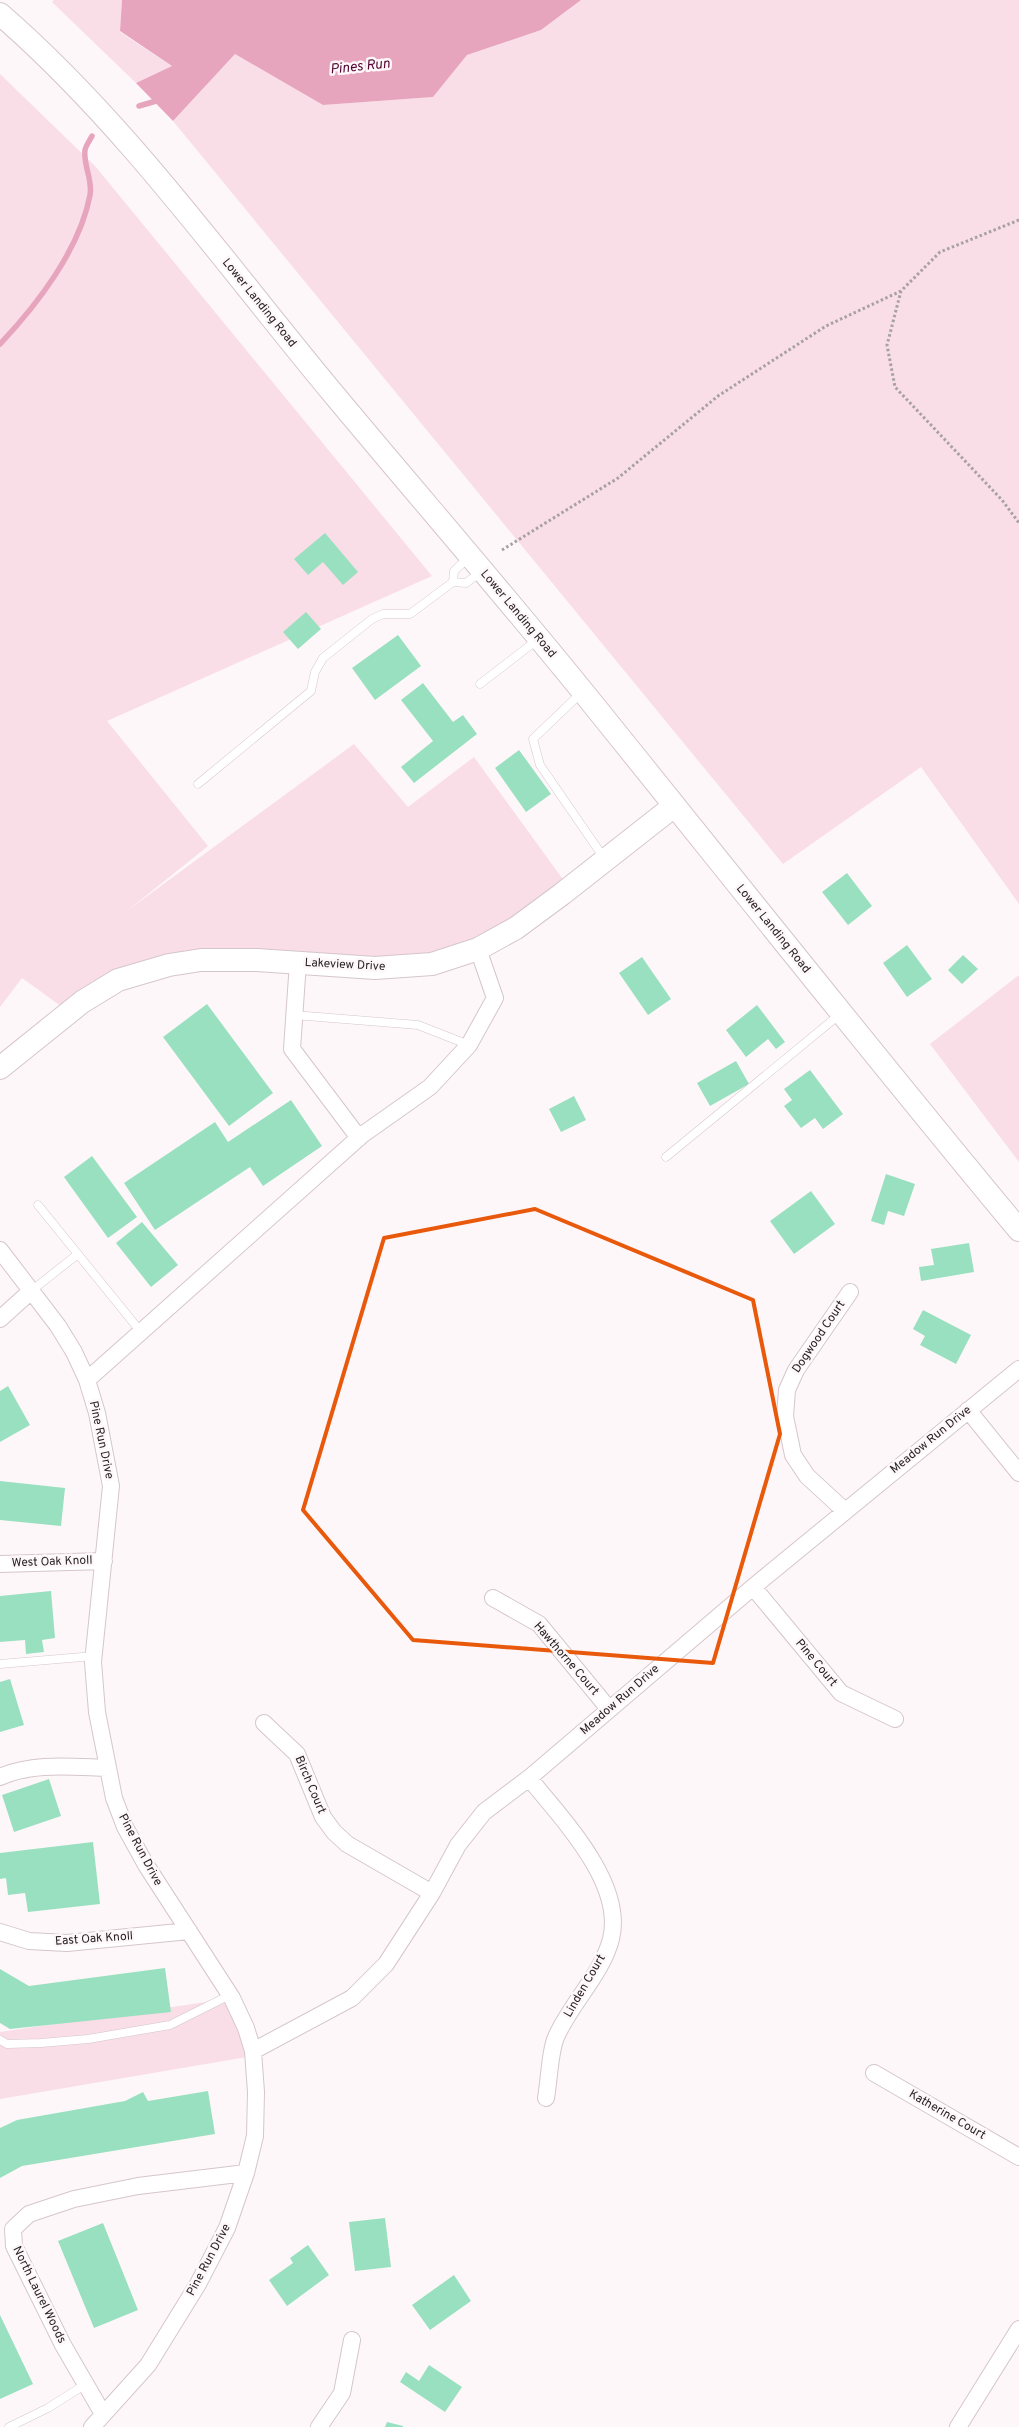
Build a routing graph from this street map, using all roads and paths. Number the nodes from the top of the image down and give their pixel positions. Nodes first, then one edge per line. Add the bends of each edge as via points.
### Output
1 (0, 14) edge
2 (1019, 220) edge
3 (901, 291) junction
4 (1019, 523) edge
5 (502, 550) dead end
6 (476, 564) junction
7 (453, 582) junction
8 (539, 639) junction
9 (480, 684) dead end
10 (582, 691) junction
11 (198, 784) dead end
12 (674, 806) junction
13 (606, 860) junction
14 (478, 949) junction
15 (298, 962) junction
16 (841, 1013) junction
17 (294, 1016) junction
18 (469, 1045) junction
19 (0, 1068) edge
20 (359, 1138) junction
21 (666, 1156) dead end
22 (38, 1205) dead end
23 (1019, 1230) edge
24 (0, 1250) edge
25 (78, 1254) junction
26 (31, 1291) junction
27 (850, 1292) dead end
28 (0, 1319) edge
29 (141, 1332) junction
30 (1019, 1369) edge
31 (86, 1380) junction
32 (968, 1410) junction
33 (1019, 1473) edge
34 (845, 1511) junction
35 (104, 1560) junction
36 (0, 1564) edge
37 (753, 1587) junction
38 (493, 1598) dead end
39 (94, 1656) junction
40 (0, 1664) edge
41 (609, 1709) junction
42 (895, 1719) dead end
43 (264, 1723) dead end
44 (108, 1768) junction
45 (0, 1777) edge
46 (529, 1778) junction
47 (432, 1893) junction
48 (189, 1931) junction
49 (0, 1932) edge
50 (230, 1995) junction
51 (0, 2040) edge
52 (253, 2051) junction
53 (874, 2073) dead end
54 (546, 2098) dead end
55 (1019, 2157) edge
56 (246, 2173) junction
57 (1019, 2329) edge
58 (352, 2340) dead end
59 (86, 2384) junction
60 (103, 2414) junction
61 (9, 2427) edge
62 (92, 2427) edge
63 (319, 2427) edge
64 (958, 2427) edge

1 - 6 main road, Lower Landing Road via 37,45 130,146
2 - 3 path via 940,252
3 - 4 path via 887,345 895,387 1002,500
3 - 5 path via 826,326 718,396 618,478
6 - 7 lane via 454,571
6 - 7 lane via 466,583
6 - 8 main road, Lower Landing Road
7 - 11 lane via 410,614 383,614 372,619 323,658 315,672 312,691
8 - 9 lane
8 - 10 main road, Lower Landing Road
10 - 12 main road, Lower Landing Road
10 - 13 lane via 534,739 540,765
12 - 13 main road, Lakeview Drive
12 - 16 main road, Lower Landing Road
13 - 14 main road, Lakeview Drive via 516,928
14 - 15 main road, Lakeview Drive via 432,964 375,968
14 - 18 street via 495,998
15 - 17 street
15 - 19 main road, Lakeview Drive via 202,960 169,965 118,980 82,1002
16 - 21 lane
16 - 23 main road, Lower Landing Road
17 - 18 lane via 418,1025
17 - 20 street via 292,1049
18 - 20 street via 430,1087
20 - 29 street
22 - 25 lane
24 - 26 street, Pine Run Drive
25 - 26 lane
25 - 29 lane
26 - 28 street
26 - 31 street, Pine Run Drive via 74,1352
27 - 34 street, Dogwood Court via 796,1370 787,1390 785,1416 793,1455 807,1476
29 - 31 street
30 - 32 street, Meadow Run Drive
31 - 35 street, Pine Run Drive via 97,1413 111,1486
32 - 33 street
32 - 34 street, Meadow Run Drive
34 - 37 street, Meadow Run Drive
35 - 36 street, West Oak Knoll
35 - 39 street, Pine Run Drive
37 - 41 street, Meadow Run Drive
37 - 42 street, Pine Court via 841,1693
38 - 41 street, Hawthorne Court via 538,1624
39 - 40 lane
39 - 44 street, Pine Run Drive via 97,1712
41 - 46 street, Meadow Run Drive
43 - 47 street, Birch Court via 297,1754 323,1817 334,1832 346,1844
44 - 45 street via 48,1766
44 - 48 street, Pine Run Drive via 125,1828
46 - 47 street, Meadow Run Drive via 484,1812 458,1845
46 - 54 street, Linden Court via 585,1847 603,1881 611,1910 611,1938 598,1967 556,2036
47 - 52 street, Meadow Run Drive via 386,1964 352,1998
48 - 49 street, East Oak Knoll via 67,1943 29,1941
48 - 50 street, Pine Run Drive
50 - 51 lane via 170,2025 88,2039 7,2044
50 - 52 street, Pine Run Drive
52 - 56 street, Pine Run Drive via 255,2136
53 - 55 street, Katherine Court
56 - 59 street, North Laurel Woods via 138,2186 74,2199 29,2214 13,2229 14,2246
56 - 60 street, Pine Run Drive via 228,2228 198,2284 148,2365
57 - 64 street
58 - 63 street via 342,2393
59 - 60 street, North Laurel Woods
59 - 61 lane
60 - 62 street

